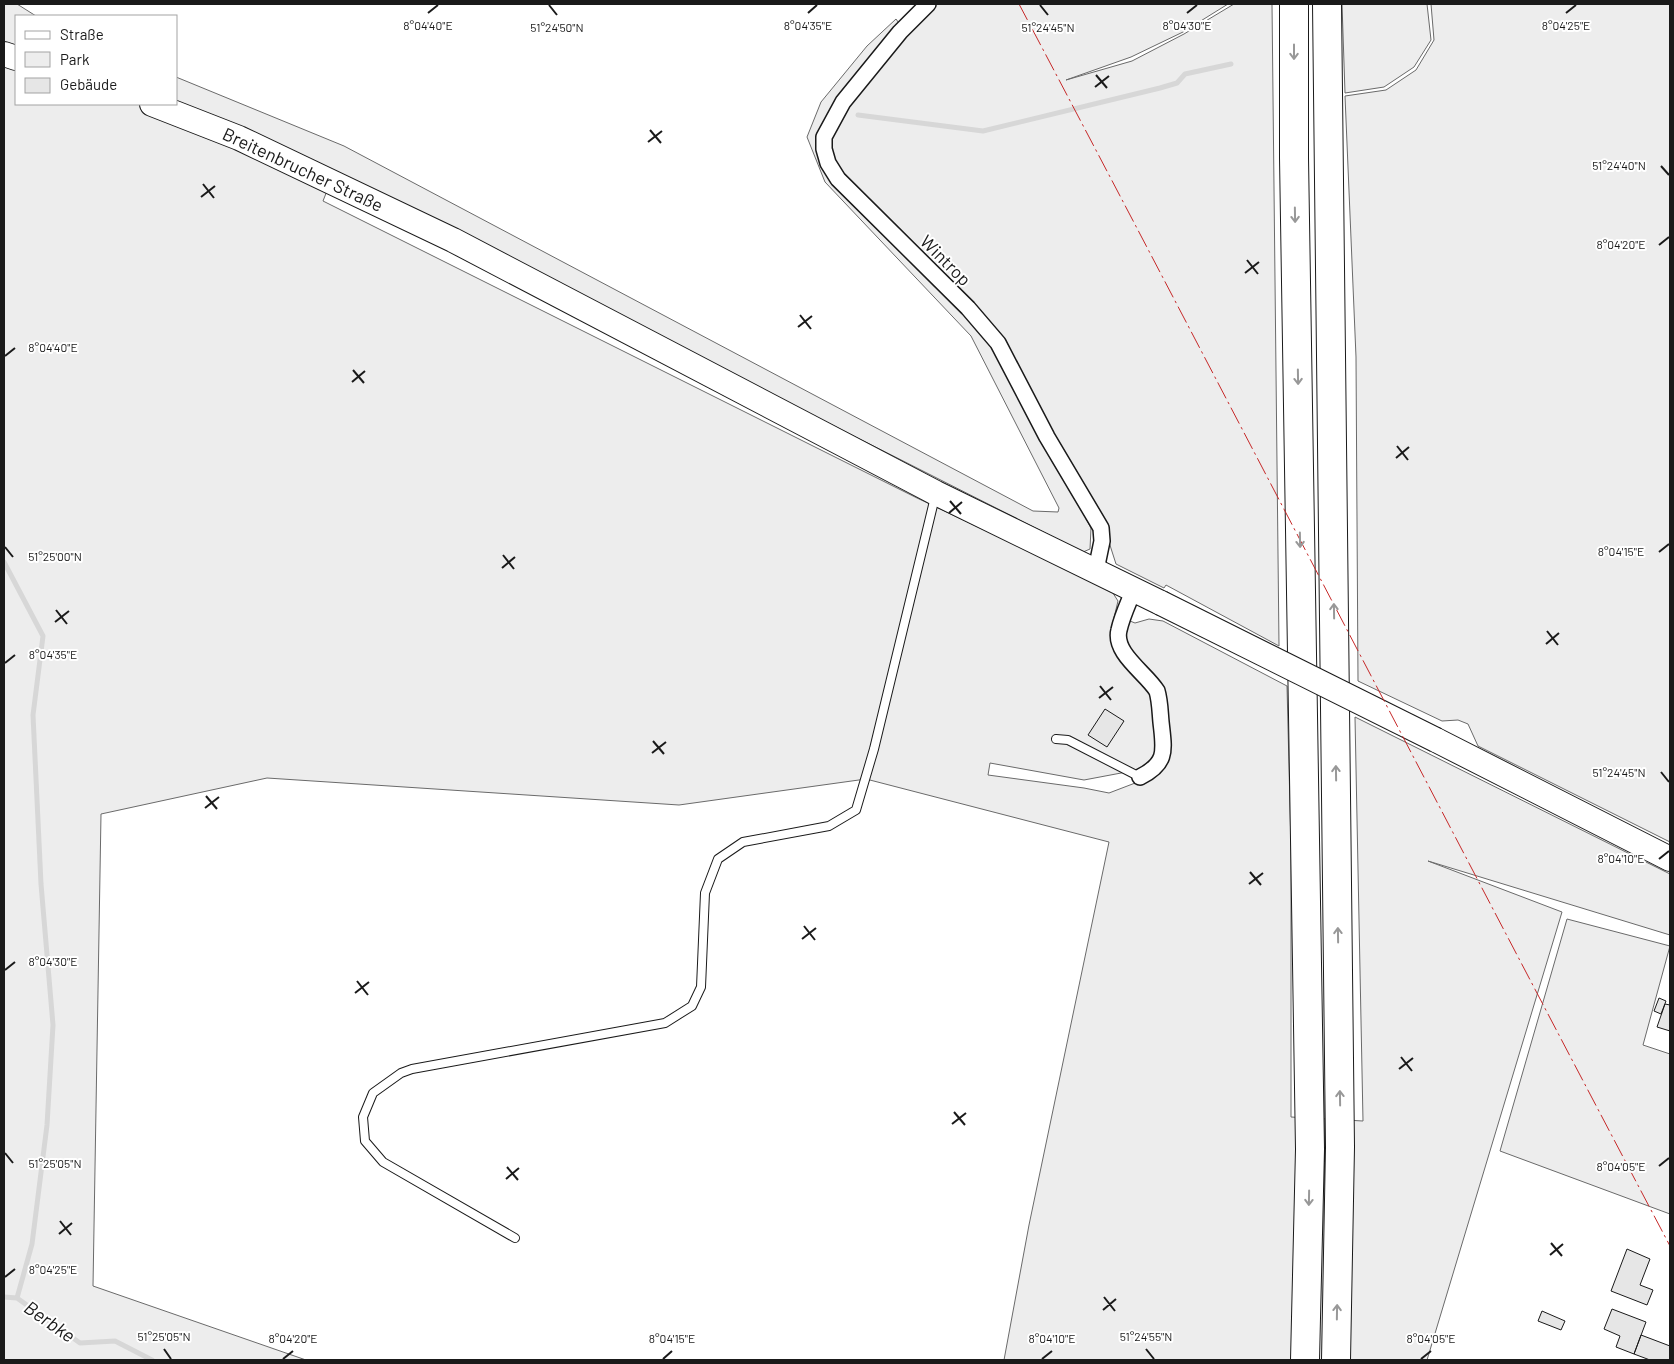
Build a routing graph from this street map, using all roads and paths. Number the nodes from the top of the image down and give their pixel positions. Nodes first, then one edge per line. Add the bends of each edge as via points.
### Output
1 (928, 4) edge
2 (1294, 4) edge
3 (1327, 4) edge
4 (155, 105) edge
5 (936, 493) junction
6 (1096, 570) junction
7 (1134, 589) junction
8 (1056, 739) dead end
9 (1140, 777) joint
10 (1670, 859) edge
11 (515, 1238) dead end
12 (1305, 1360) edge
13 (1336, 1360) edge

1 - 6 street, Wintrop via 900,32 842,102 824,137 828,163 838,179 968,308 998,343 1047,438 1101,528
2 -> 12 highway via 1310,1149
13 -> 3 highway via 1340,1147
4 - 5 main road, Breitenbrucher Straße via 239,138 453,240
5 - 6 main road, Breitenbrucher Straße
5 - 11 lane via 874,749 856,810 829,826 743,842 718,859 705,893 701,987 692,1006 665,1023 412,1069 401,1073 373,1094 363,1117 365,1141 383,1162
6 - 7 main road, Breitenbrucher Straße
7 - 9 street via 1118,638 1126,656 1157,691 1164,744 1158,766
7 - 10 main road, Breitenbrucher Straße, bridge
8 - 9 lane via 1068,740

